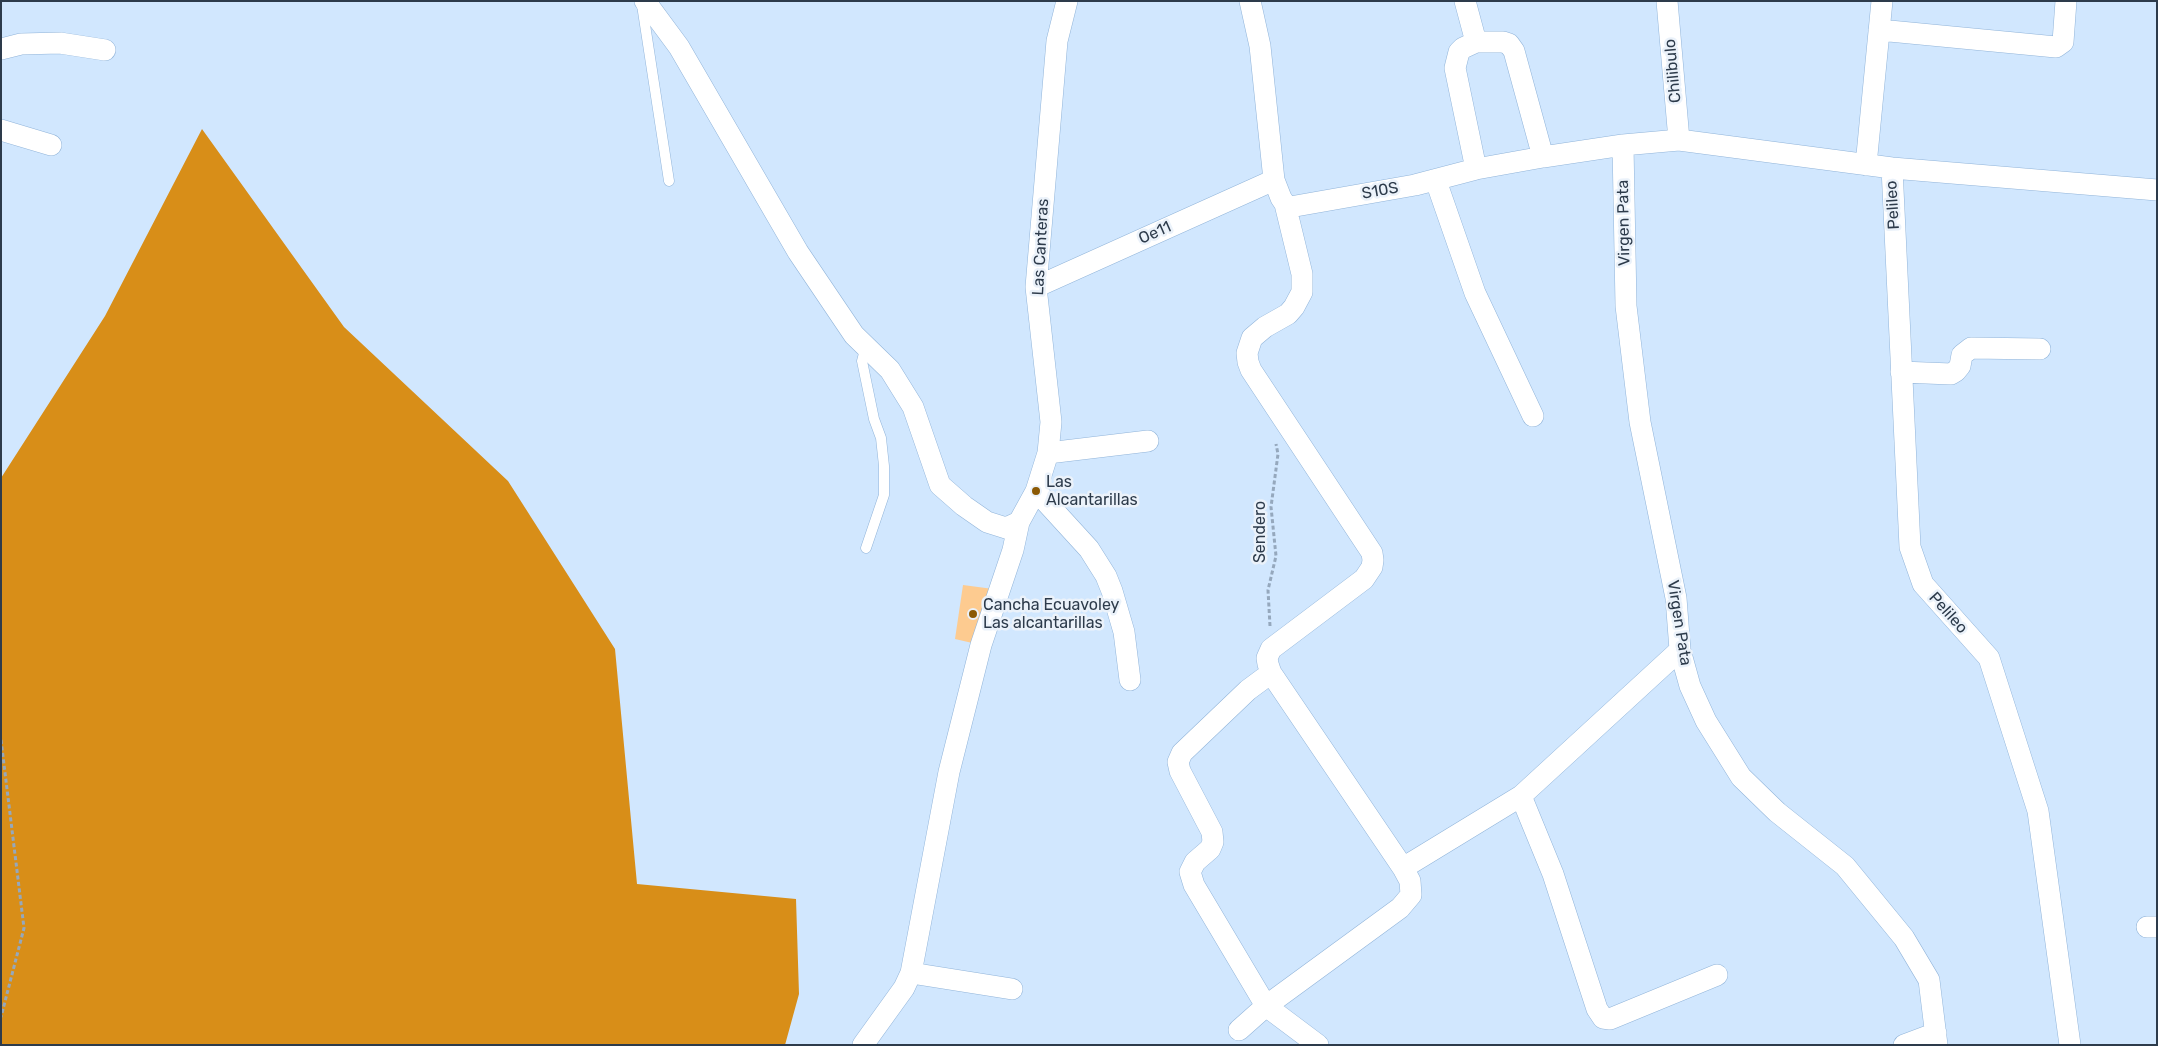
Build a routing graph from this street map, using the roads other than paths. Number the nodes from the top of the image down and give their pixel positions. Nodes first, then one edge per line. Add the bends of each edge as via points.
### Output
1 (643, 1) edge
2 (1067, 1) edge
3 (1250, 1) edge
4 (1465, 1) edge
5 (1667, 1) edge
6 (1882, 1) edge
7 (2066, 1) edge
8 (1880, 30) junction
9 (1476, 42) junction
10 (1, 49) edge
11 (105, 50) dead end
12 (1, 130) edge
13 (1679, 140) junction
14 (51, 145) dead end
15 (1623, 145) junction
16 (1543, 157) junction
17 (1866, 165) junction
18 (1892, 168) junction
19 (1476, 170) junction
20 (1274, 180) junction
21 (669, 181) dead end
22 (1436, 181) junction
23 (2157, 190) edge
24 (1285, 204) junction
25 (1036, 287) junction
26 (866, 346) junction
27 (2040, 349) dead end
28 (1901, 372) junction
29 (1533, 416) dead end
30 (1148, 441) dead end
31 (1048, 453) junction
32 (1036, 491) junction
33 (1019, 522) junction
34 (866, 548) dead end
35 (1680, 650) junction
36 (1271, 673) junction
37 (1130, 680) dead end
38 (1520, 796) junction
39 (1403, 868) junction
40 (911, 973) junction
41 (1717, 974) dead end
42 (1012, 989) dead end
43 (1266, 1006) junction
44 (1239, 1030) dead end
45 (1936, 1039) edge
46 (864, 1045) edge
47 (1318, 1045) edge
48 (1904, 1045) edge
49 (2070, 1045) edge

1 - 21 lane
1 - 26 street via 679,47 798,252 854,335
2 - 25 street, Las Canteras via 1057,41
3 - 20 street via 1260,46
4 - 9 street
5 - 13 street, Chilibulo
6 - 8 street, Pelileo
7 - 8 street via 2064,42 2056,47
8 - 17 street, Pelileo
9 - 16 street via 1504,42 1514,51
9 - 19 street via 1459,52 1454,68
10 - 11 street via 21,44 60,43
12 - 14 street
13 - 15 street, S10S
13 - 17 street, S10S
15 - 16 street, S10S
15 - 35 street, Virgen Pata via 1626,306 1640,422 1676,598
16 - 19 street, S10S
17 - 18 street, S10S
18 - 23 street, S10S
18 - 28 street, Pelileo
19 - 22 street, S10S
20 - 24 street
20 - 25 street, Oe11
22 - 24 street, S10S via 1290,207
22 - 29 street via 1475,293
24 - 36 street via 1302,274 1302,292 1288,314 1252,338 1248,362 1372,553 1373,560 1364,579 1271,649 1267,658
25 - 31 street, Las Canteras via 1051,422
26 - 33 street via 890,370 913,407 940,485 987,522 1006,528
26 - 34 lane via 862,361 881,438 884,495
27 - 28 street via 1971,348 1962,356 1956,372 1951,374
28 - 49 street, Pelileo via 1910,547 1923,584 1989,658 2038,811
30 - 31 street
31 - 32 street, Las Canteras
32 - 33 street, Las Canteras
32 - 37 street via 1089,549 1106,576 1124,632
33 - 40 street, Las Canteras via 1013,550 981,645 949,772
35 - 38 street
35 - 45 street, Virgen Pata via 1690,686 1706,721 1741,777 1778,812 1845,866 1904,938 1929,980
36 - 39 street
36 - 43 street via 1248,690 1182,753 1178,762 1212,832 1210,849 1195,862 1190,872 1194,885
38 - 39 street
38 - 41 street via 1553,874 1597,1009 1603,1018 1610,1019
39 - 43 street via 1410,881 1411,895 1400,908
40 - 42 street
40 - 46 street, Las Canteras
43 - 44 street
43 - 47 street
45 - 48 street

